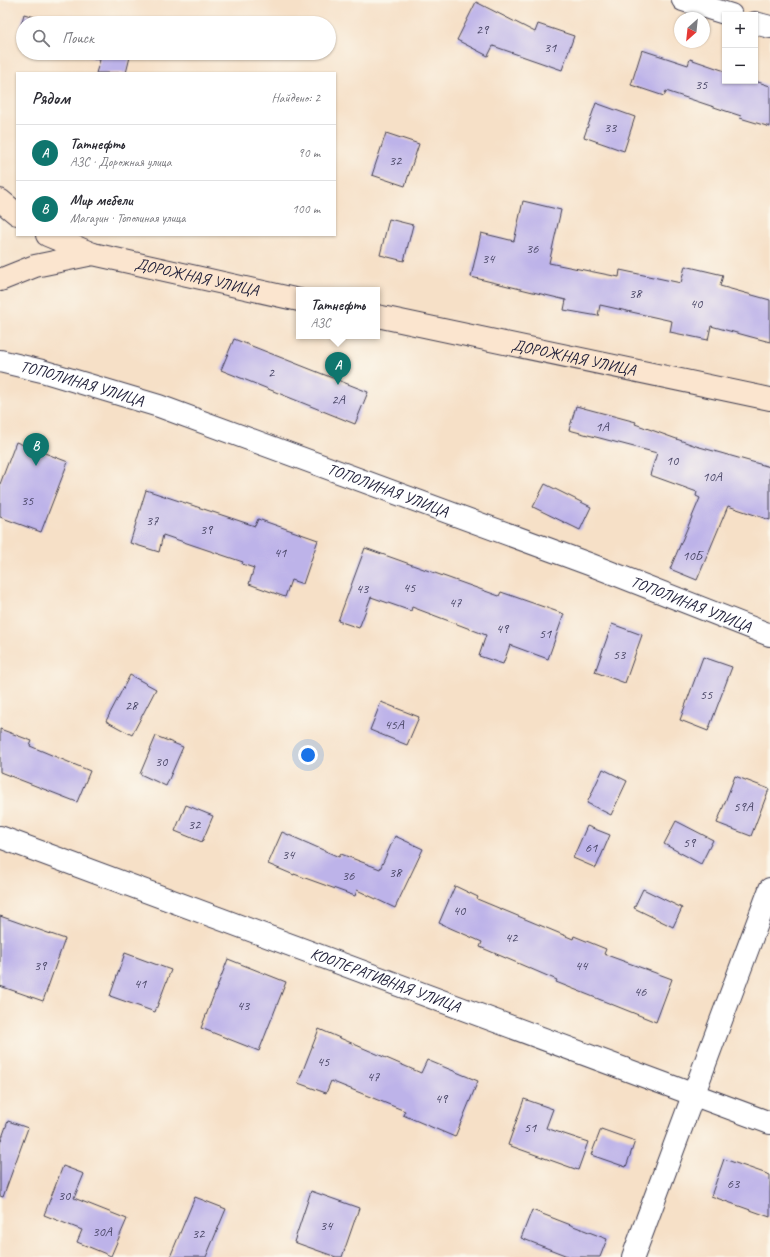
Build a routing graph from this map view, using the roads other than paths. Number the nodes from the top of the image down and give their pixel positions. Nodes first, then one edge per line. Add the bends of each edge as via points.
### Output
1 (683, 0) edge
2 (722, 12) edge
3 (758, 24) edge
4 (770, 27) edge
5 (0, 200) edge
6 (16, 213) edge
7 (49, 236) edge
8 (94, 254) junction
9 (0, 280) edge
10 (296, 299) edge
11 (380, 317) edge
12 (0, 361) edge
13 (770, 399) edge
14 (770, 635) edge
15 (0, 837) edge
16 (770, 889) edge
17 (694, 1095) junction
18 (770, 1123) edge
19 (634, 1257) edge

1 - 2 street
3 - 4 street
5 - 6 main road
7 - 8 main road
8 - 9 main road via 35,266
8 - 10 main road, ДОРОЖНАЯ УЛИЦА
11 - 13 main road, ДОРОЖНАЯ УЛИЦА
12 - 14 street, ТОПОЛИНАЯ УЛИЦА via 159,406 589,564
15 - 17 street, КООПЕРАТИВНАЯ УЛИЦА
16 - 17 street
17 - 18 street, КООПЕРАТИВНАЯ УЛИЦА
17 - 19 street

